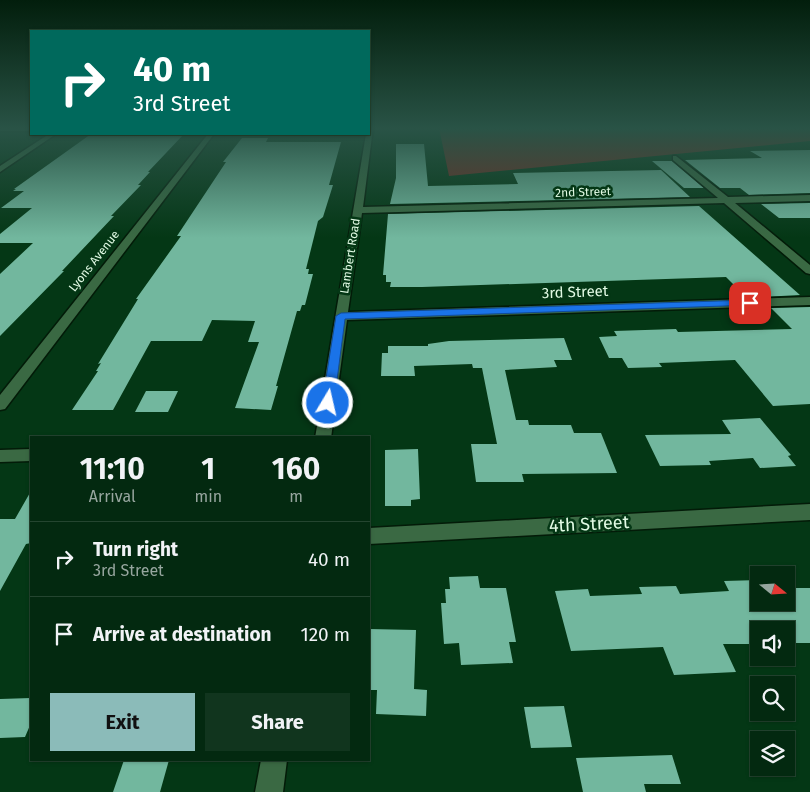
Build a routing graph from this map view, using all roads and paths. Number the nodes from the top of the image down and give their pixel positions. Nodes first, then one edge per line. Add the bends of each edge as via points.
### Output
1 (187, 165) edge
2 (364, 165) edge
3 (684, 165) edge
4 (810, 198) edge
5 (726, 200) junction
6 (357, 210) junction
7 (810, 271) edge
8 (810, 301) edge
9 (341, 316) junction
10 (0, 405) edge
11 (323, 436) edge
12 (30, 455) edge
13 (0, 456) edge
14 (810, 512) edge
15 (370, 536) edge
16 (274, 761) edge
17 (269, 792) edge

1 - 10 street, Lyons Avenue
2 - 6 street, Lambert Road
3 - 5 street
4 - 5 street, 2nd Street
5 - 6 street, 2nd Street
5 - 7 street
6 - 9 street, Lambert Road
8 - 9 street, 3rd Street
9 - 11 street, Lambert Road
12 - 13 street
14 - 15 street, 4th Street
16 - 17 street

